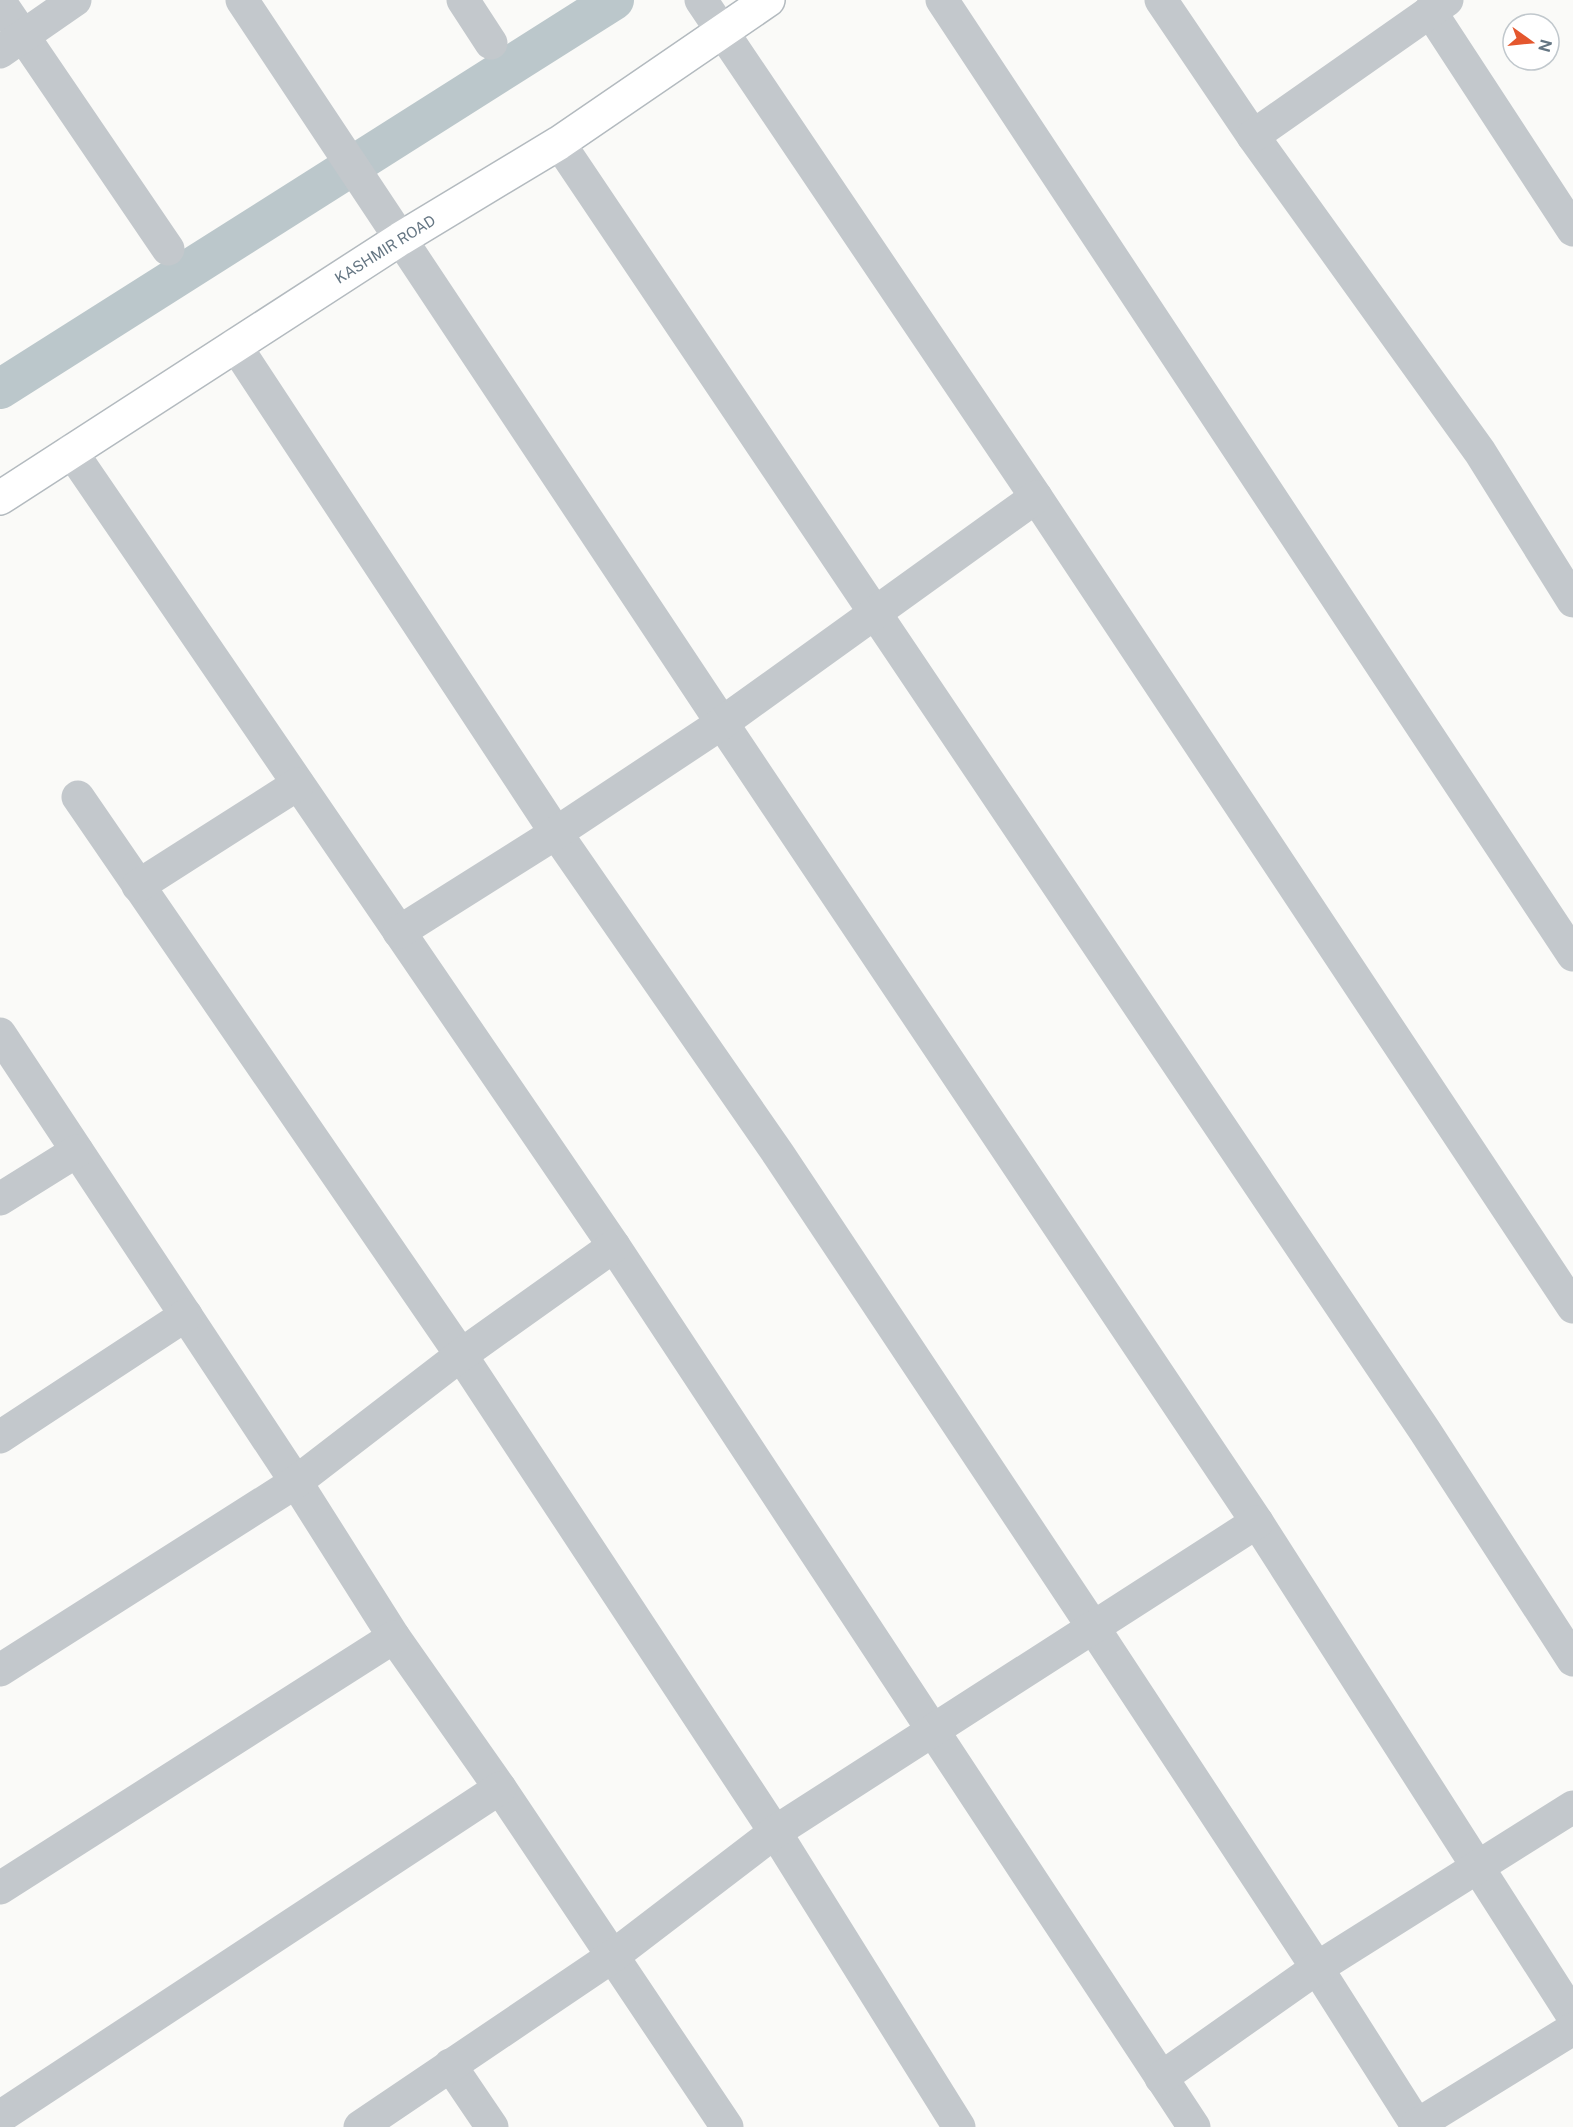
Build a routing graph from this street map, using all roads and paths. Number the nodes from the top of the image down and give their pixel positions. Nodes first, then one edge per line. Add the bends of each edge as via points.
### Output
1 (75, 0) edge
2 (242, 0) edge
3 (463, 0) edge
4 (701, 0) edge
5 (768, 0) edge
6 (942, 0) edge
7 (1161, 0) edge
8 (0, 2) edge
9 (1439, 6) edge
10 (720, 29) junction
11 (491, 43) dead end
12 (12, 44) edge
13 (1253, 136) junction
14 (559, 143) junction
15 (1573, 230) edge
16 (399, 237) junction
17 (168, 249) dead end
18 (235, 345) junction
19 (71, 452) junction
20 (1036, 496) junction
21 (0, 498) edge
22 (1573, 601) edge
23 (876, 611) junction
24 (722, 723) junction
25 (298, 784) junction
26 (78, 797) dead end
27 (556, 833) junction
28 (138, 886) junction
29 (399, 932) junction
30 (1573, 955) edge
31 (0, 1034) edge
32 (77, 1151) junction
33 (0, 1198) edge
34 (614, 1246) junction
35 (1573, 1307) edge
36 (186, 1316) junction
37 (461, 1355) junction
38 (0, 1437) edge
39 (296, 1482) junction
40 (1257, 1522) junction
41 (1093, 1627) junction
42 (394, 1637) junction
43 (1573, 1660) edge
44 (0, 1670) edge
45 (934, 1729) junction
46 (500, 1788) junction
47 (1573, 1807) edge
48 (775, 1833) junction
49 (1479, 1867) junction
50 (0, 1888) edge
51 (613, 1956) junction
52 (1317, 1968) junction
53 (1573, 2016) edge
54 (1573, 2029) edge
55 (450, 2065) junction
56 (1161, 2078) junction
57 (0, 2118) edge
58 (1418, 2126) edge
59 (360, 2127) edge
60 (492, 2127) edge
61 (728, 2127) edge
62 (959, 2127) edge
63 (1194, 2127) edge

1 - 12 street
2 - 16 street
3 - 11 street
4 - 10 street
5 - 10 main road, KASHMIR ROAD
6 - 30 street
7 - 13 street
8 - 12 street
9 - 13 street
9 - 15 street
10 - 14 main road, KASHMIR ROAD
10 - 20 street
12 - 17 street
13 - 22 street via 1480,452
14 - 16 main road, KASHMIR ROAD
14 - 23 street
16 - 18 main road, KASHMIR ROAD
16 - 24 street
18 - 19 main road, KASHMIR ROAD
18 - 27 street
19 - 21 main road, KASHMIR ROAD
19 - 25 street
20 - 23 street
20 - 35 street
23 - 24 street
23 - 43 street via 1425,1431
24 - 27 street
24 - 40 street
25 - 28 street
25 - 29 street
26 - 28 street
27 - 29 street
27 - 41 street via 779,1155
28 - 37 street
29 - 34 street
31 - 32 street
32 - 33 street
32 - 36 street
34 - 37 street
34 - 45 street
36 - 38 street
36 - 39 street
37 - 39 street
37 - 48 street
39 - 42 street
39 - 44 street
40 - 41 street
40 - 49 street
41 - 45 street
41 - 52 street
42 - 46 street
42 - 50 street
45 - 48 street
45 - 56 street
46 - 51 street
46 - 57 street
47 - 49 street
48 - 51 street
48 - 62 street
49 - 52 street
49 - 53 street
51 - 55 street
51 - 61 street
52 - 56 street
52 - 58 street
54 - 58 street
55 - 59 street
55 - 60 street
56 - 63 street

